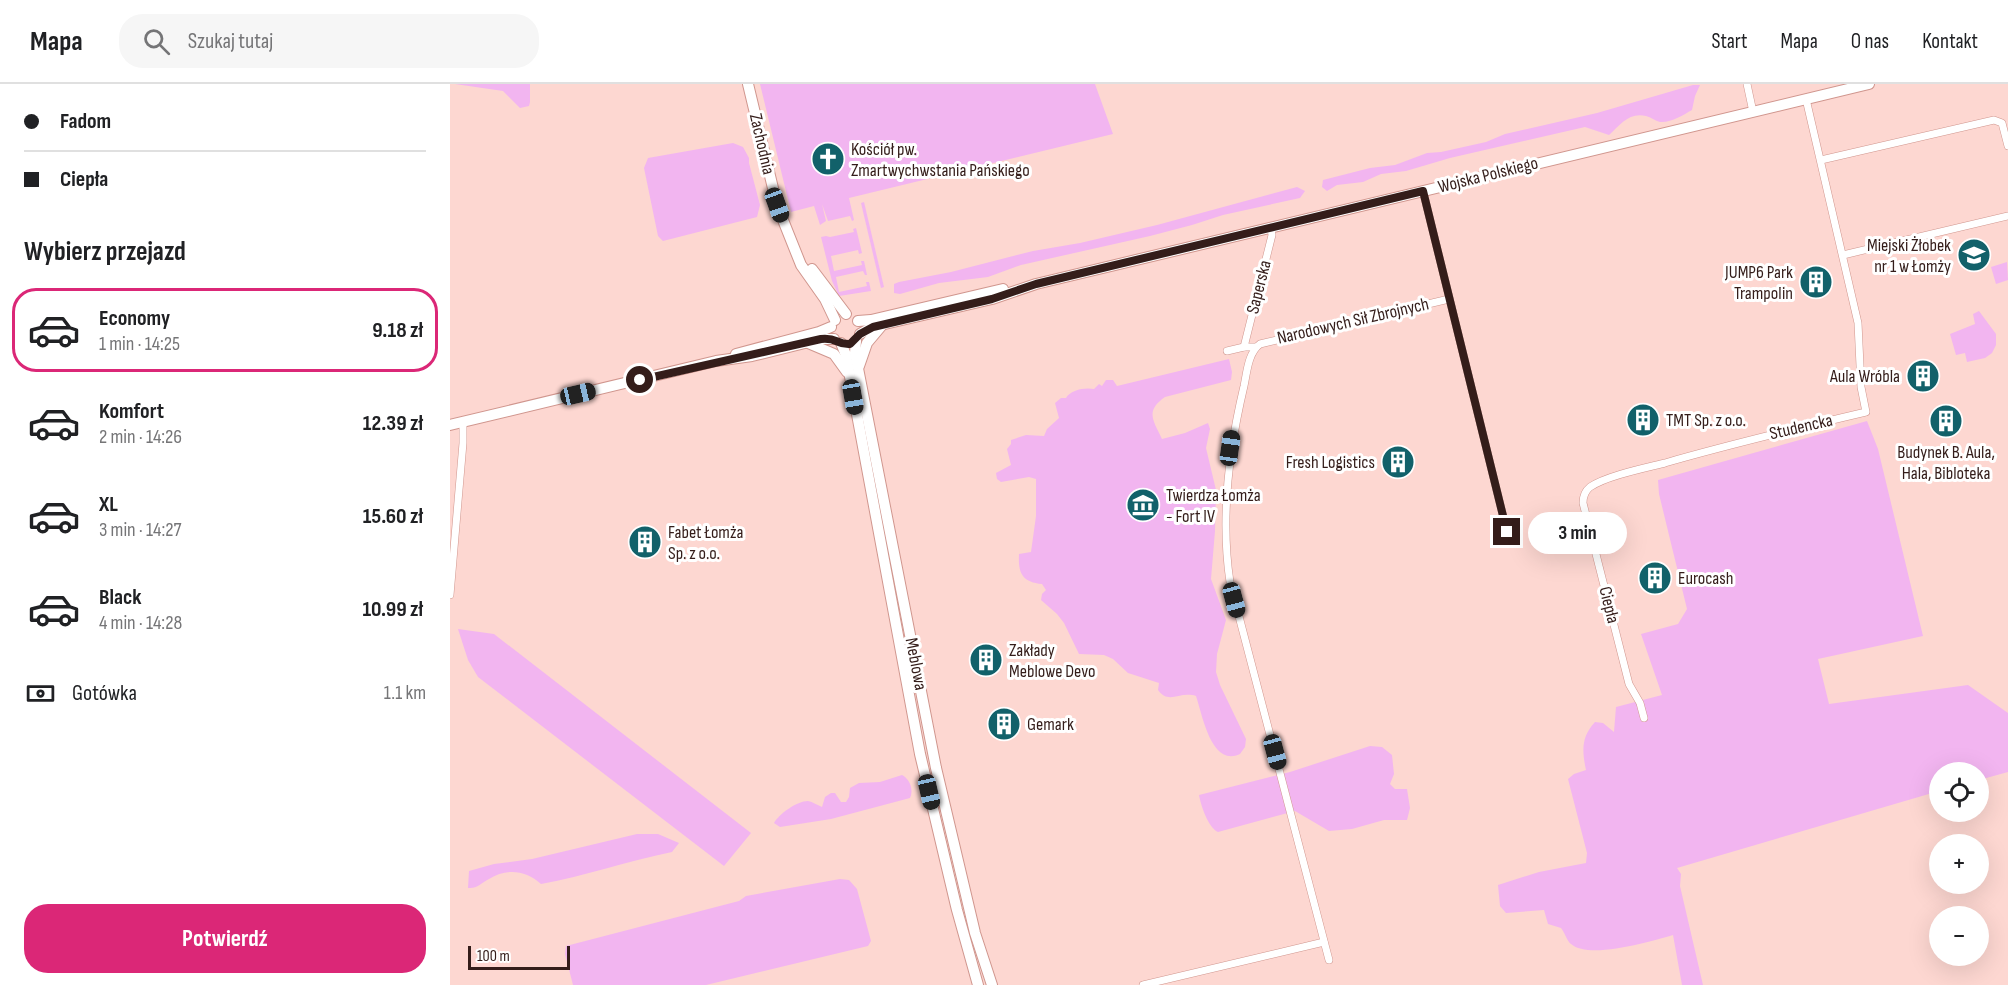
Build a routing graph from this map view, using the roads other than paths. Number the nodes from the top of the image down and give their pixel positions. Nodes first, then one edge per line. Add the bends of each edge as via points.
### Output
1 (748, 84) edge
2 (1747, 84) edge
3 (1869, 84) edge
4 (1806, 99) junction
5 (1753, 112) junction
6 (2008, 146) edge
7 (1821, 160) junction
8 (1423, 191) junction
9 (2008, 216) edge
10 (1271, 228) junction
11 (789, 237) junction
12 (1843, 255) junction
13 (1036, 284) junction
14 (1449, 299) junction
15 (846, 314) junction
16 (858, 321) junction
17 (833, 323) junction
18 (883, 324) junction
19 (858, 338) junction
20 (838, 341) junction
21 (808, 343) junction
22 (1244, 347) junction
23 (1256, 347) junction
24 (1227, 351) dead end
25 (716, 361) junction
26 (859, 366) junction
27 (849, 374) junction
28 (463, 422) junction
29 (450, 425) edge
30 (1586, 491) joint
31 (1507, 532) dead end
32 (450, 595) edge
33 (1644, 718) dead end
34 (1324, 942) junction
35 (1329, 960) dead end
36 (978, 985) edge
37 (992, 985) edge
38 (1143, 985) edge

1 - 11 main road, Zachodnia via 771,184
2 - 5 street
3 - 4 main road, Wojska Polskiego
4 - 5 main road, Wojska Polskiego
4 - 7 street, Studencka
5 - 8 main road, Wojska Polskiego
6 - 7 street via 2002,123 1994,120
7 - 12 street, Studencka
8 - 10 main road, Wojska Polskiego
8 - 14 street
9 - 12 street
10 - 13 main road, Wojska Polskiego
10 - 22 street, Saperska
11 - 15 main road, Zachodnia
11 - 17 main road, Zachodnia via 801,265 825,299
12 - 30 street, Studencka via 1858,323 1866,412 1633,471
13 - 16 main road, Wojska Polskiego
13 - 18 main road, Wojska Polskiego via 992,299
14 - 23 street, Narodowych Sił Zbrojnych
14 - 31 street
15 - 16 main road
15 - 17 main road
16 - 19 main road
17 - 20 main road
17 - 25 main road via 819,332
18 - 19 main road, Wojska Polskiego via 869,328
18 - 26 main road via 867,343
19 - 20 main road via 850,344
19 - 26 main road, Meblowa via 855,354
20 - 21 main road
20 - 27 main road, Meblowa via 846,355
21 - 25 main road
21 - 27 main road via 834,354
22 - 23 street
22 - 24 street
23 - 34 street, Narodowych Sił Zbrojnych via 1230,448 1228,567
25 - 28 main road
26 - 37 main road, Meblowa via 936,768 975,933
27 - 36 main road, Meblowa via 920,754
28 - 29 main road
28 - 32 street
30 - 33 street, Ciepła via 1583,503 1629,684
34 - 35 street, Narodowych Sił Zbrojnych
34 - 38 street

